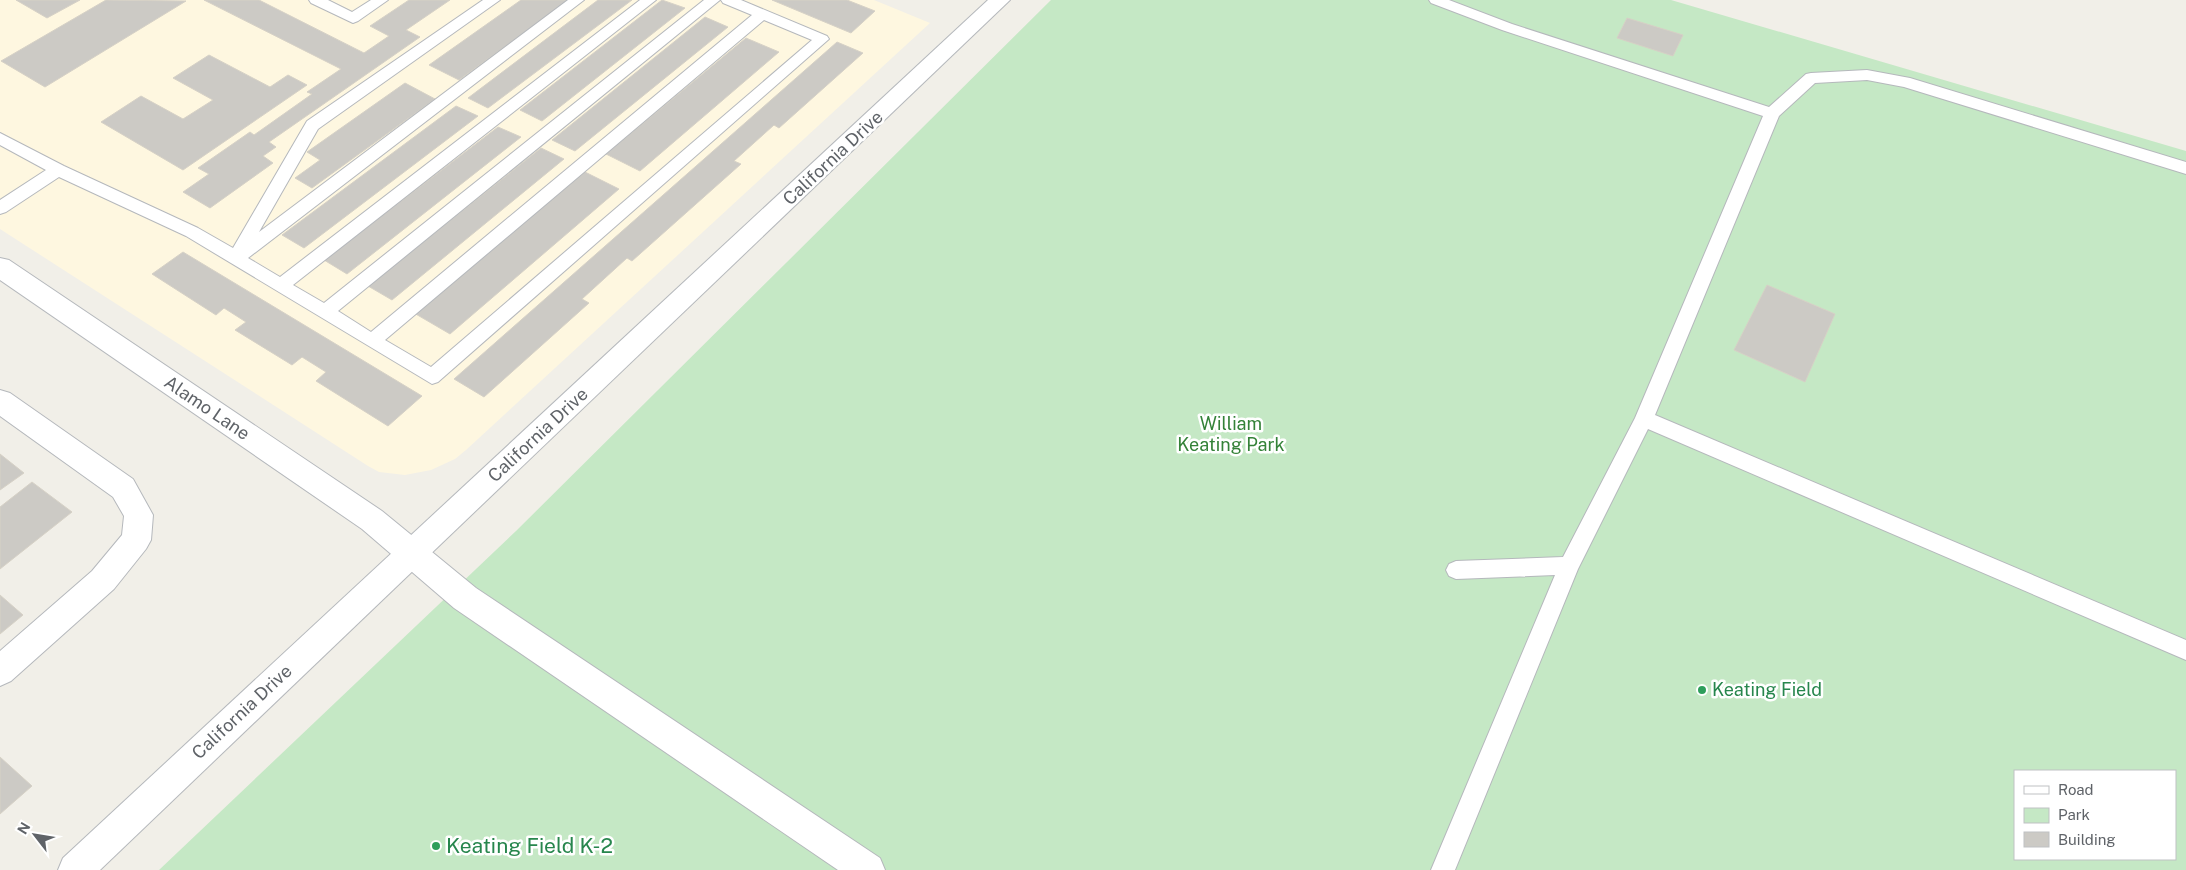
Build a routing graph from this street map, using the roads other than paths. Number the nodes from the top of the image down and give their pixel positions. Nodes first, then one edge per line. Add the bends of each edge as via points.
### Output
1 (316, 0) edge
2 (381, 0) edge
3 (493, 0) edge
4 (577, 0) edge
5 (648, 0) edge
6 (713, 0) edge
7 (728, 0) edge
8 (1000, 0) edge
9 (1436, 0) edge
10 (762, 14) junction
11 (1772, 113) junction
12 (0, 138) edge
13 (2186, 168) edge
14 (58, 170) junction
15 (0, 208) edge
16 (236, 258) junction
17 (0, 267) edge
18 (281, 285) junction
19 (325, 312) junction
20 (372, 341) junction
21 (0, 401) edge
22 (1644, 419) junction
23 (412, 553) junction
24 (1569, 566) junction
25 (1456, 570) dead end
26 (2186, 650) edge
27 (0, 671) edge
28 (75, 870) edge
29 (868, 870) edge
30 (1443, 870) edge

1 - 2 lane via 353,18
3 - 16 lane via 312,125
4 - 16 lane
5 - 18 lane
6 - 19 lane
7 - 10 lane
8 - 23 street, California Drive
9 - 11 lane via 1507,27
10 - 20 lane
10 - 20 lane via 822,39 432,377
11 - 13 lane via 1811,78 1867,75 1905,82
11 - 22 lane
12 - 14 lane
14 - 15 lane
14 - 16 lane via 192,232
16 - 18 lane
17 - 23 street, Alamo Lane via 372,520
18 - 19 lane
19 - 20 lane
21 - 27 street via 122,488 139,515 136,540 96,586
22 - 24 lane
22 - 26 lane
23 - 28 street, California Drive
23 - 29 street, Alamo Lane via 465,598
24 - 25 lane
24 - 30 lane

